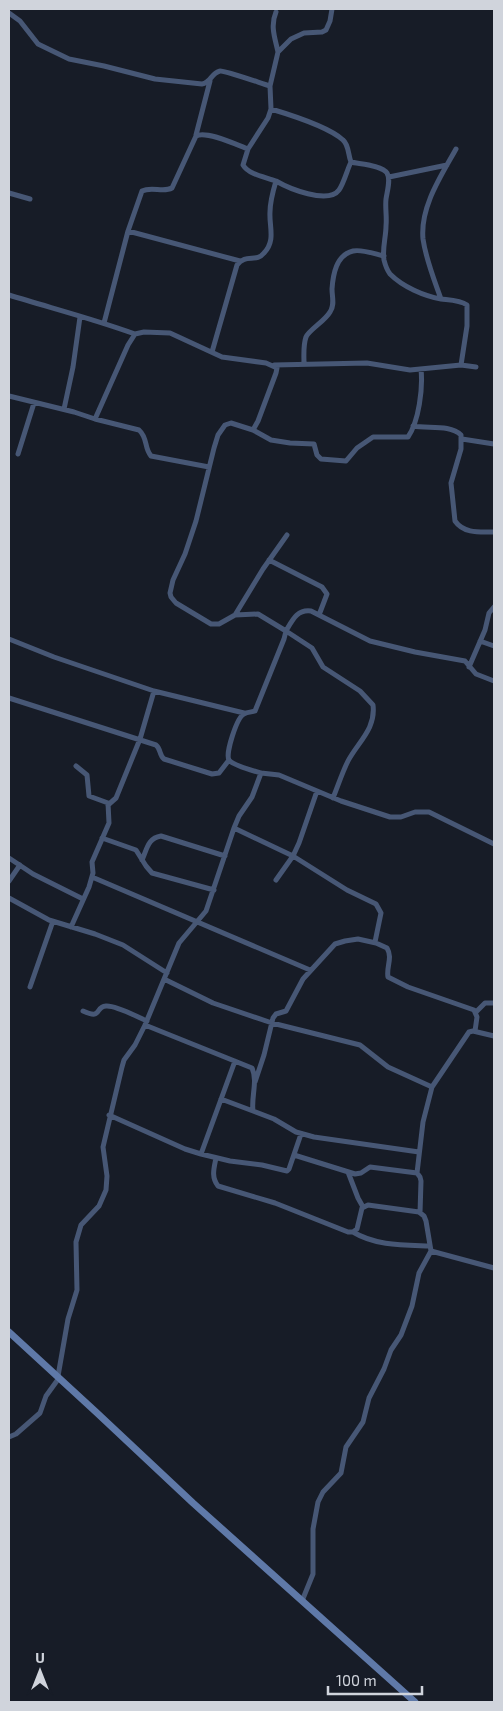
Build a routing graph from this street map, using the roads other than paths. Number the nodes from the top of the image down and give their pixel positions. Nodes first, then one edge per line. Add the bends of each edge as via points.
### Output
1 (332, 9) edge
2 (276, 12) dead end
3 (9, 13) edge
4 (278, 52) junction
5 (210, 80) junction
6 (270, 86) junction
7 (272, 109) junction
8 (196, 136) junction
9 (248, 149) junction
10 (456, 149) dead end
11 (351, 162) junction
12 (447, 165) junction
13 (389, 177) junction
14 (276, 181) junction
15 (9, 193) edge
16 (30, 199) dead end
17 (128, 231) junction
18 (384, 256) junction
19 (240, 261) junction
20 (9, 295) edge
21 (440, 299) junction
22 (80, 317) junction
23 (104, 323) junction
24 (135, 334) junction
25 (212, 352) junction
26 (304, 364) junction
27 (274, 365) junction
28 (461, 365) junction
29 (476, 367) dead end
30 (421, 369) junction
31 (9, 396) edge
32 (34, 403) junction
33 (64, 410) junction
34 (95, 420) junction
35 (413, 426) junction
36 (252, 430) junction
37 (462, 439) junction
38 (494, 444) edge
39 (18, 454) dead end
40 (209, 467) junction
41 (494, 532) edge
42 (287, 535) dead end
43 (269, 560) junction
44 (494, 607) edge
45 (235, 615) junction
46 (319, 615) junction
47 (286, 631) junction
48 (9, 639) edge
49 (480, 641) junction
50 (494, 646) edge
51 (469, 667) junction
52 (494, 680) edge
53 (154, 691) junction
54 (9, 698) edge
55 (244, 714) junction
56 (140, 739) junction
57 (229, 760) junction
58 (76, 766) dead end
59 (261, 773) junction
60 (317, 791) junction
61 (333, 798) junction
62 (108, 806) junction
63 (234, 828) junction
64 (102, 838) junction
65 (494, 844) edge
66 (225, 856) junction
67 (293, 856) junction
68 (9, 858) edge
69 (142, 860) junction
70 (20, 865) junction
71 (92, 877) junction
72 (276, 880) dead end
73 (9, 881) edge
74 (214, 890) junction
75 (9, 898) edge
76 (83, 899) junction
77 (53, 921) junction
78 (197, 922) junction
79 (71, 927) junction
80 (375, 942) junction
81 (310, 970) junction
82 (167, 973) junction
83 (164, 980) junction
84 (30, 987) dead end
85 (494, 1003) edge
86 (83, 1011) dead end
87 (476, 1012) junction
88 (146, 1023) junction
89 (272, 1023) junction
90 (474, 1031) junction
91 (494, 1036) edge
92 (235, 1061) junction
93 (255, 1082) junction
94 (432, 1087) junction
95 (222, 1099) junction
96 (253, 1111) junction
97 (110, 1115) junction
98 (301, 1134) junction
99 (419, 1152) junction
100 (201, 1154) junction
101 (294, 1155) junction
102 (216, 1158) junction
103 (347, 1171) junction
104 (417, 1173) junction
105 (363, 1206) junction
106 (420, 1213) junction
107 (353, 1232) junction
108 (430, 1248) junction
109 (494, 1268) edge
110 (9, 1332) edge
111 (58, 1377) junction
112 (9, 1437) edge
113 (302, 1601) junction
114 (415, 1702) edge

1 - 4 street via 326,30 290,39
2 - 4 street via 273,28
3 - 5 street via 20,21 38,44 69,59 156,79 202,84
4 - 6 street
5 - 6 street via 215,73 226,71
5 - 8 street
6 - 7 street
7 - 9 street
7 - 11 street via 321,127 344,140
8 - 9 street via 206,134
8 - 17 street via 172,188 146,189 140,194
9 - 14 street via 243,164 246,169
10 - 12 street
11 - 13 street via 384,170
11 - 14 street via 336,194 307,194
12 - 13 street
12 - 21 street via 429,203 423,232
13 - 18 street
14 - 19 street via 270,209 273,229 269,246 259,258
15 - 16 street
17 - 19 street
17 - 23 street
18 - 21 street via 388,270 396,278 414,290
18 - 26 street via 355,250 338,262 334,271 331,311 307,335
19 - 25 street
20 - 22 street
21 - 28 street via 467,304
22 - 23 street
22 - 33 street
23 - 24 street
24 - 25 street via 170,333
24 - 34 street
25 - 27 street
26 - 27 street
26 - 30 street via 367,363
27 - 36 street via 276,373
28 - 29 street
28 - 30 street
30 - 35 street via 421,396
31 - 32 street
32 - 33 street
32 - 39 street
33 - 34 street
34 - 40 street via 139,430 144,434 148,453 152,456
35 - 36 street via 405,438 373,437 343,462 321,459 314,444 271,440
35 - 37 street via 454,430
36 - 40 street via 231,423 225,425 218,436
37 - 38 street
37 - 41 street via 450,483 456,521 465,529
40 - 45 street via 196,521 170,593 176,603 211,624 219,624
42 - 43 street
43 - 45 street
43 - 46 street via 322,587 327,594
44 - 49 street via 488,614
45 - 47 street via 258,614
46 - 47 street via 302,611
46 - 51 street via 370,641 465,661
47 - 55 street via 255,711
47 - 61 street via 312,648 323,667 373,703 370,729 348,761
48 - 53 street
49 - 50 street
49 - 51 street
51 - 52 street via 476,674
53 - 55 street
53 - 56 street
54 - 56 street
55 - 57 street via 233,734 227,755
56 - 57 street via 159,747 164,759 212,774 219,773
56 - 62 street via 116,798
57 - 59 street
58 - 62 street via 87,775 89,796 106,802
59 - 60 street via 279,775
59 - 63 street
60 - 61 street
60 - 67 street
61 - 65 street via 390,816 429,812
62 - 64 street via 110,823
63 - 66 street
63 - 67 street
64 - 69 street via 136,850
64 - 71 street via 92,862
66 - 69 street via 161,836 151,840
66 - 74 street
67 - 72 street
67 - 80 street via 376,904 380,913
68 - 70 street
69 - 74 street via 152,873
70 - 73 street
70 - 76 street
71 - 76 street
71 - 78 street
74 - 78 street via 206,911
75 - 77 street
76 - 79 street
77 - 79 street
77 - 84 street
78 - 81 street
78 - 82 street via 179,943
79 - 82 street via 123,945
80 - 81 street via 358,939 335,944
80 - 87 street via 389,952 387,973 390,979
81 - 89 street via 288,1009 276,1014
82 - 83 street
83 - 88 street
83 - 89 street via 213,1003
85 - 87 street via 485,1003
86 - 88 street via 92,1015 105,1006 112,1007
87 - 90 street via 478,1017
88 - 92 street
88 - 97 street via 124,1060
89 - 93 street
89 - 94 street via 360,1045 388,1067
90 - 91 street
90 - 94 street via 467,1034
92 - 93 street via 252,1068
92 - 95 street
93 - 96 street
94 - 99 street
95 - 96 street
95 - 100 street
96 - 98 street via 274,1118
97 - 100 street
97 - 111 street via 103,1147 106,1190 99,1206 81,1225 76,1242 77,1290 68,1319
98 - 99 street
98 - 101 street
99 - 104 street
100 - 102 street
101 - 102 street via 287,1171
101 - 103 street
102 - 107 street via 214,1181 218,1186
103 - 104 street via 358,1174 370,1166
103 - 105 street
104 - 106 street via 421,1181
105 - 106 street via 370,1204
105 - 107 street via 357,1229
106 - 108 street via 426,1221
107 - 108 street via 388,1243
108 - 109 street
108 - 113 street via 419,1273 401,1335 368,1398 363,1422 346,1448 341,1473 318,1502 313,1529 313,1574
110 - 111 main road
111 - 112 street via 40,1412
111 - 113 main road
113 - 114 main road

